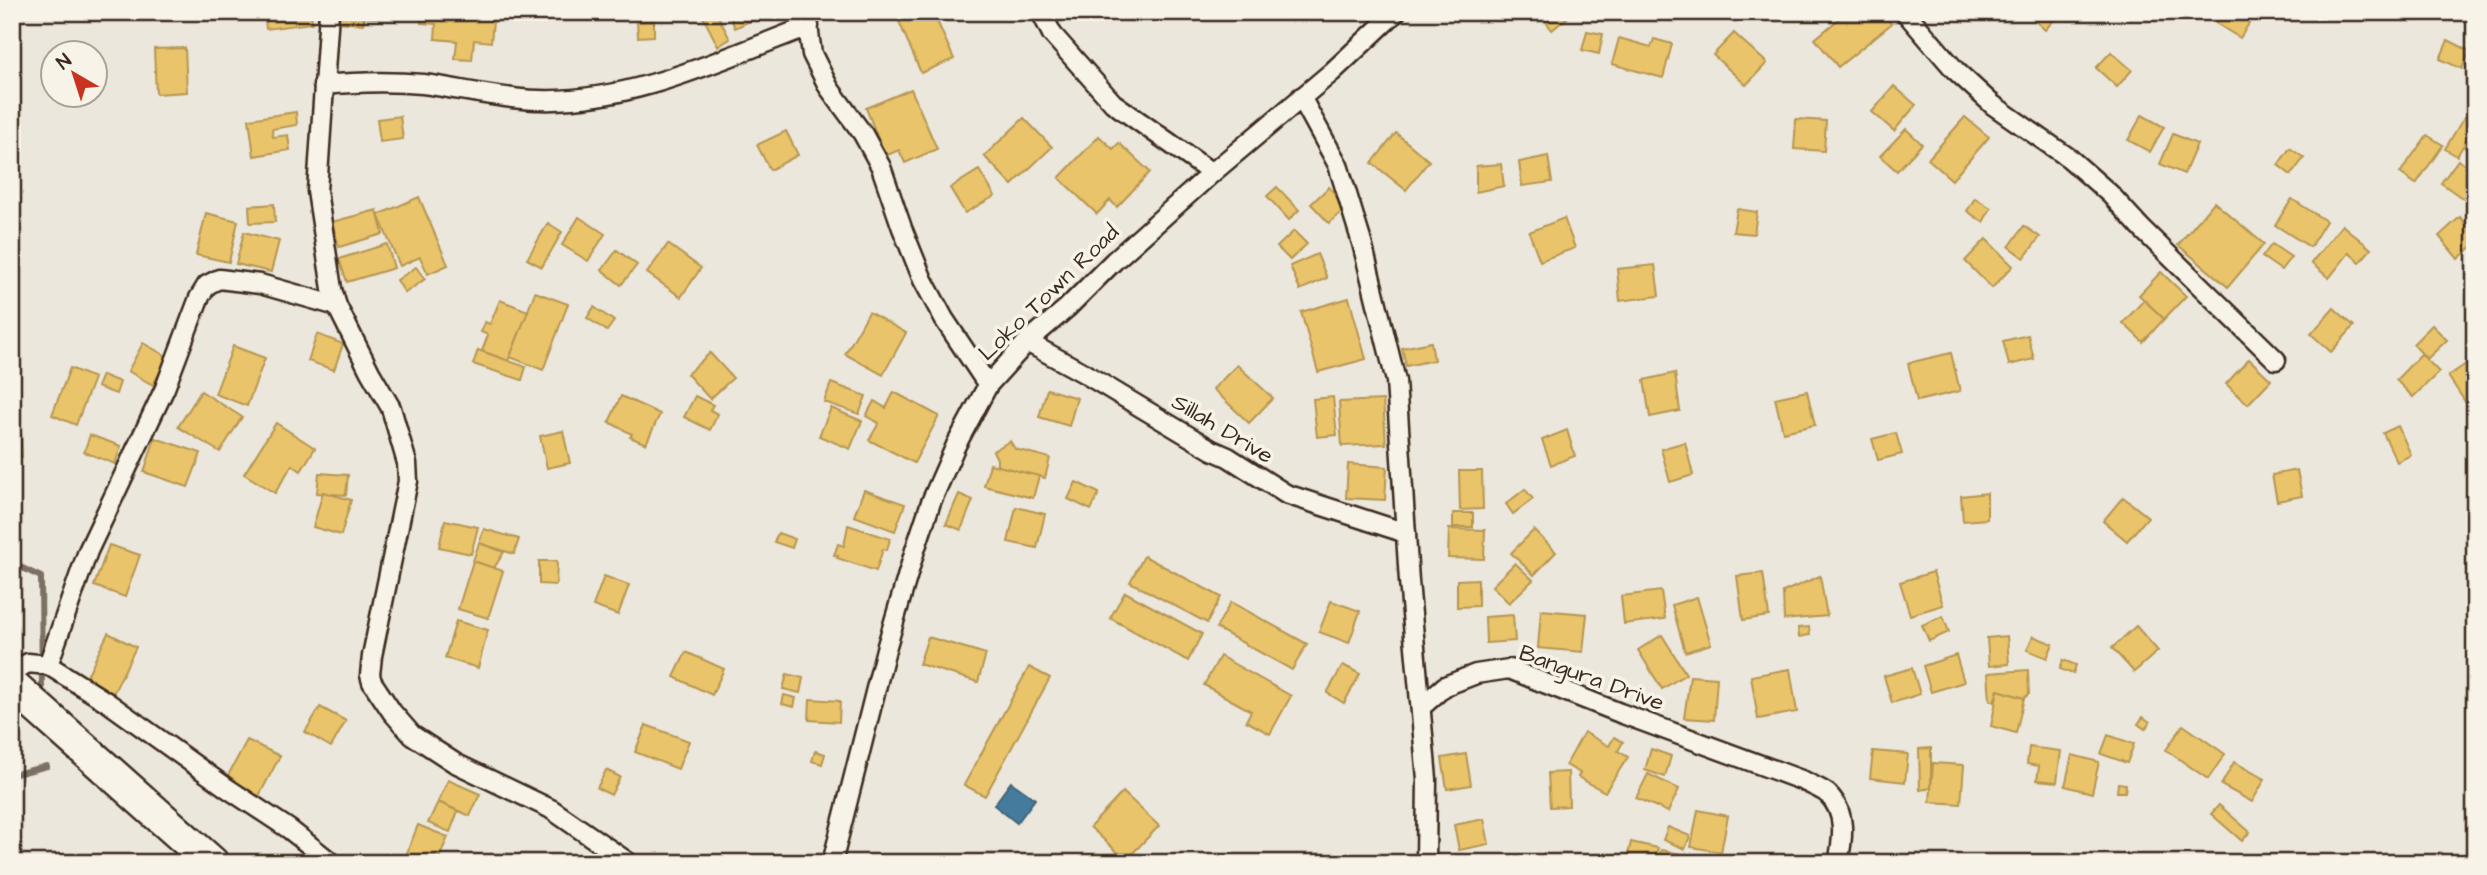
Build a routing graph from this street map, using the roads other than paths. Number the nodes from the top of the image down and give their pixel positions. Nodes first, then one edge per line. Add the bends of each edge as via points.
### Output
1 (329, 12) edge
2 (1041, 12) edge
3 (1396, 12) edge
4 (1905, 12) edge
5 (807, 19) edge
6 (323, 85) junction
7 (1301, 97) junction
8 (1212, 173) junction
9 (337, 306) junction
10 (1027, 342) junction
11 (2276, 360) dead end
12 (988, 385) junction
13 (1406, 533) junction
14 (48, 665) junction
15 (12, 672) edge
16 (12, 685) edge
17 (1421, 707) junction
18 (12, 709) edge
19 (185, 863) edge
20 (212, 863) edge
21 (332, 863) edge
22 (629, 863) edge
23 (832, 863) edge
24 (1426, 863) edge
25 (1838, 863) edge

1 - 6 street
2 - 8 street via 1052,34 1112,103
3 - 7 street, Loko Town Road
4 - 11 street via 1955,70 1993,105 2069,158 2110,194
5 - 6 street via 632,90 576,99 499,97 373,80
5 - 12 street via 813,54 829,88 881,167 923,280
6 - 9 street via 317,191
7 - 8 street, Loko Town Road
7 - 13 street via 1338,165 1386,334 1396,381
8 - 10 street, Loko Town Road
9 - 14 street via 260,284 219,279 207,285 165,388 88,551
9 - 22 street via 391,408 407,463 408,481 372,656 372,682 412,735 455,763 551,808
10 - 12 street, Loko Town Road
10 - 13 street, Sillah Drive via 1286,494
12 - 23 street, Loko Town Road via 956,445 915,550
13 - 17 street
14 - 15 street via 28,663
14 - 21 street
16 - 20 highway
17 - 24 street via 1427,779
17 - 25 street, Bangura Drive via 1445,686 1476,674 1509,669 1828,794 1841,815
18 - 19 highway

